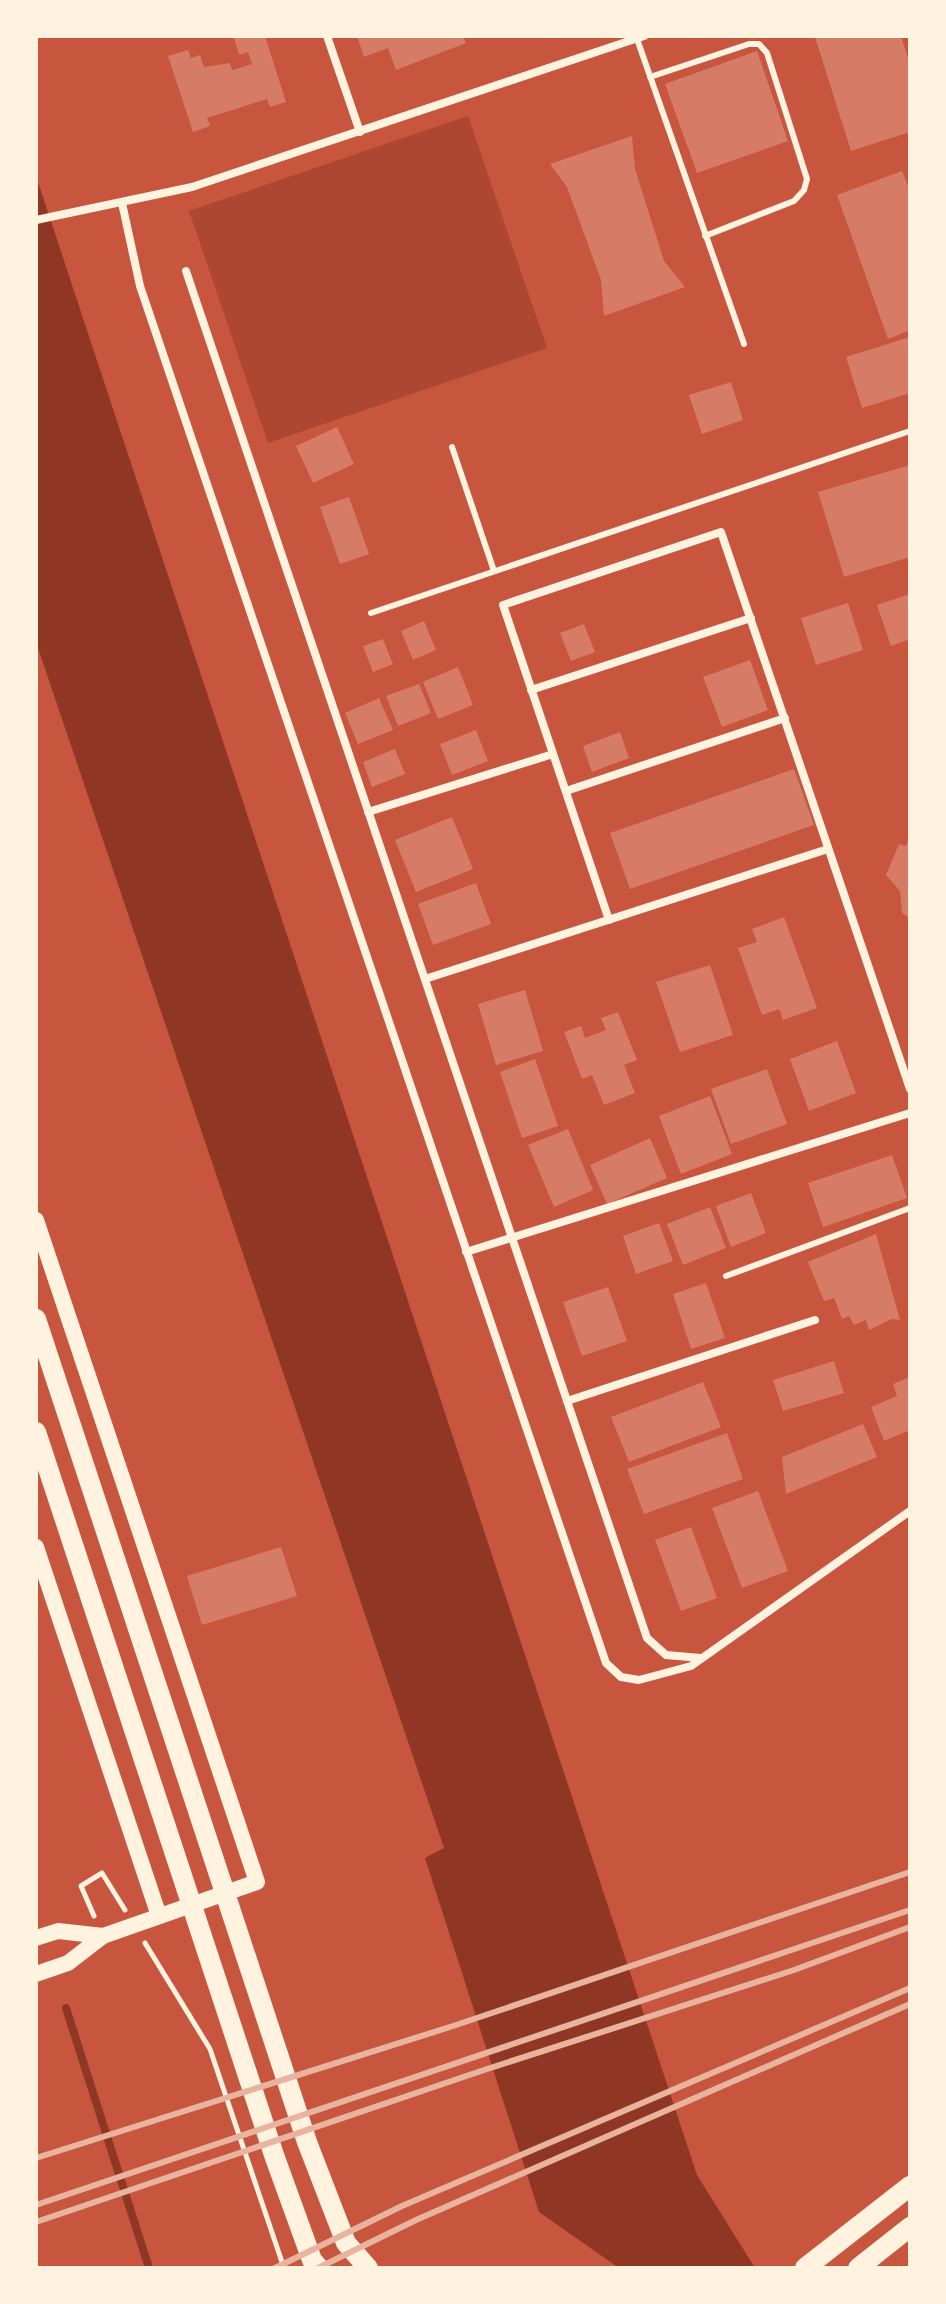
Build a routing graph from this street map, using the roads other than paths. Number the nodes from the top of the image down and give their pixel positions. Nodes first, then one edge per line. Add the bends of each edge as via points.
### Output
1 (327, 36) edge
2 (640, 37) edge
3 (650, 77) junction
4 (360, 132) junction
5 (122, 203) junction
6 (36, 220) edge
7 (705, 236) junction
8 (186, 271) dead end
9 (744, 344) dead end
10 (910, 431) edge
11 (452, 447) dead end
12 (494, 571) junction
13 (371, 613) dead end
14 (751, 618) junction
15 (531, 690) junction
16 (785, 718) junction
17 (553, 754) junction
18 (566, 791) junction
19 (368, 812) junction
20 (828, 849) junction
21 (609, 920) junction
22 (425, 979) junction
23 (910, 1089) edge
24 (910, 1113) edge
25 (910, 1208) edge
26 (36, 1220) edge
27 (512, 1237) junction
28 (466, 1252) junction
29 (726, 1276) dead end
30 (36, 1319) edge
31 (815, 1320) dead end
32 (567, 1401) junction
33 (36, 1432) edge
34 (910, 1511) edge
35 (36, 1547) edge
36 (709, 1657) junction
37 (159, 1916) junction
38 (103, 1936) junction
39 (36, 1938) edge
40 (36, 1974) edge
41 (910, 2186) edge
42 (910, 2227) edge
43 (315, 2265) edge
44 (368, 2268) edge
45 (805, 2268) edge
46 (858, 2268) edge

1 - 4 street
2 - 3 lane
2 - 4 street
3 - 7 lane
3 - 7 lane via 749,44 759,44 767,53 807,179 804,190 794,201
4 - 5 street via 192,187
5 - 6 street
5 - 28 street via 140,286
7 - 9 lane
8 - 19 street
10 - 12 lane
11 - 12 lane
12 - 13 lane
14 - 15 street
14 - 15 street via 721,532 503,605
14 - 16 street
15 - 17 street
16 - 18 street
16 - 20 street
17 - 18 street
17 - 19 street
18 - 21 street
19 - 22 street
20 - 21 street
20 - 23 street
21 - 22 street
22 - 27 street
24 - 27 street
25 - 29 lane
26 - 37 main road via 257,1882
27 - 28 street
27 - 32 street
28 - 36 street via 606,1663 621,1677 639,1680
30 - 44 main road via 307,2142 346,2243
31 - 32 street
32 - 36 street via 647,1638 666,1655
33 - 43 main road
34 - 36 street
35 - 37 main road
37 - 38 main road
38 - 39 main road via 58,1931
38 - 40 main road via 68,1963
41 - 45 main road
42 - 46 main road

